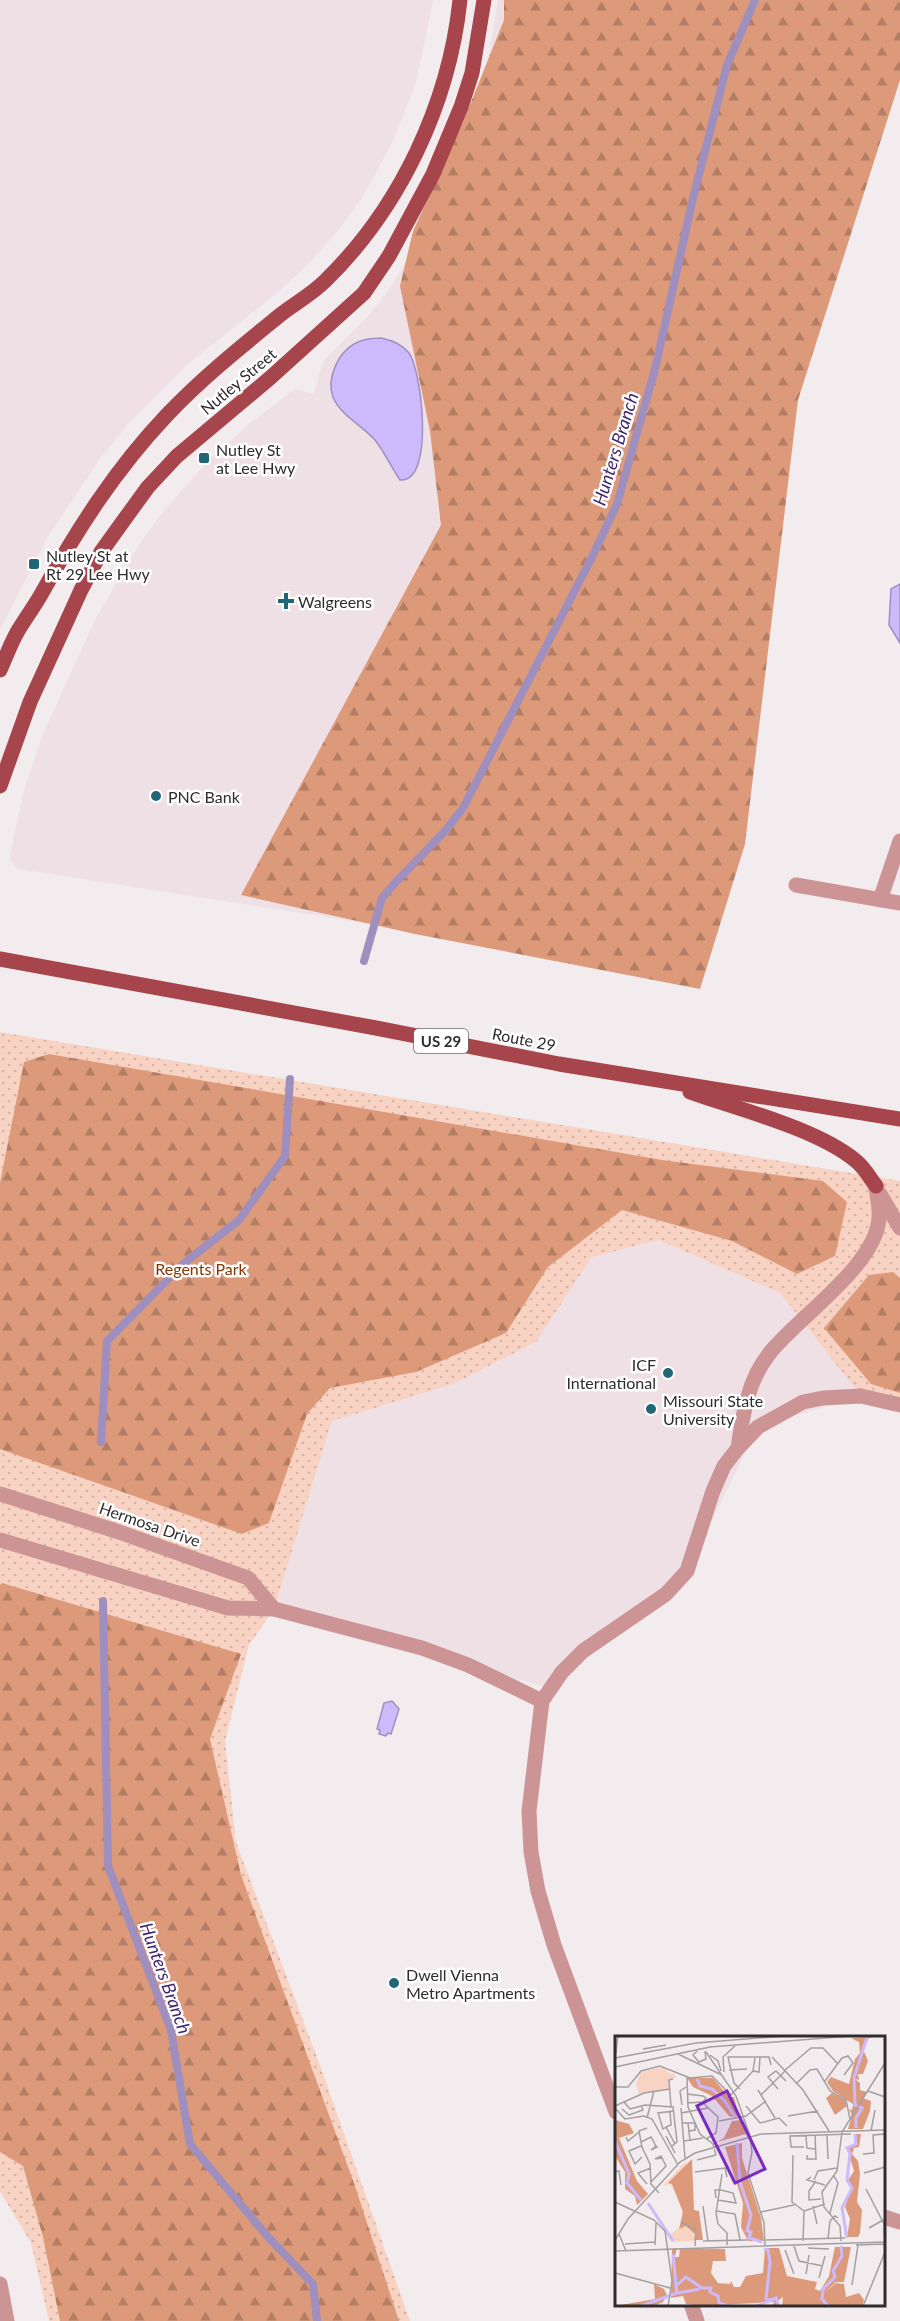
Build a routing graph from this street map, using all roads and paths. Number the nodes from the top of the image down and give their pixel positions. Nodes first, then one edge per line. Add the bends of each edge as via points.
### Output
1 (460, 0) edge
2 (484, 0) edge
3 (0, 670) edge
4 (0, 786) edge
5 (900, 841) edge
6 (796, 885) dead end
7 (880, 900) junction
8 (900, 903) edge
9 (0, 959) edge
10 (650, 1078) junction
11 (900, 1119) edge
12 (876, 1186) junction
13 (900, 1228) edge
14 (900, 1405) edge
15 (738, 1448) junction
16 (0, 1494) edge
17 (0, 1540) edge
18 (274, 1609) junction
19 (542, 1701) junction
20 (615, 2109) edge
21 (885, 2217) edge
22 (900, 2222) edge
23 (0, 2284) edge
24 (692, 2306) edge
25 (7, 2321) edge
26 (697, 2321) edge

1 - 3 main road, Nutley Street via 458,26 427,130 372,228 323,283 210,374 128,459 70,541
2 - 4 main road, Nutley Street via 472,73 461,107 433,174 389,256 364,292 177,456 148,487 101,552 81,590 30,702
5 - 7 street
6 - 7 street
7 - 8 street
9 - 10 main road, Route 29 / US 29
10 - 11 main road, Route 29 / US 29
10 - 12 main road via 837,1147 858,1162
12 - 13 street
12 - 15 street via 880,1219 874,1238 853,1270 769,1354 746,1396
14 - 15 street via 861,1396 803,1402 758,1427
15 - 19 street via 724,1466 713,1491 687,1571 666,1594 583,1651
16 - 18 street, Hermosa Drive via 248,1578
17 - 18 street via 228,1608
18 - 19 street via 422,1648 468,1665
19 - 20 street via 529,1811 531,1852 554,1944
21 - 22 street
23 - 25 street
24 - 26 street

